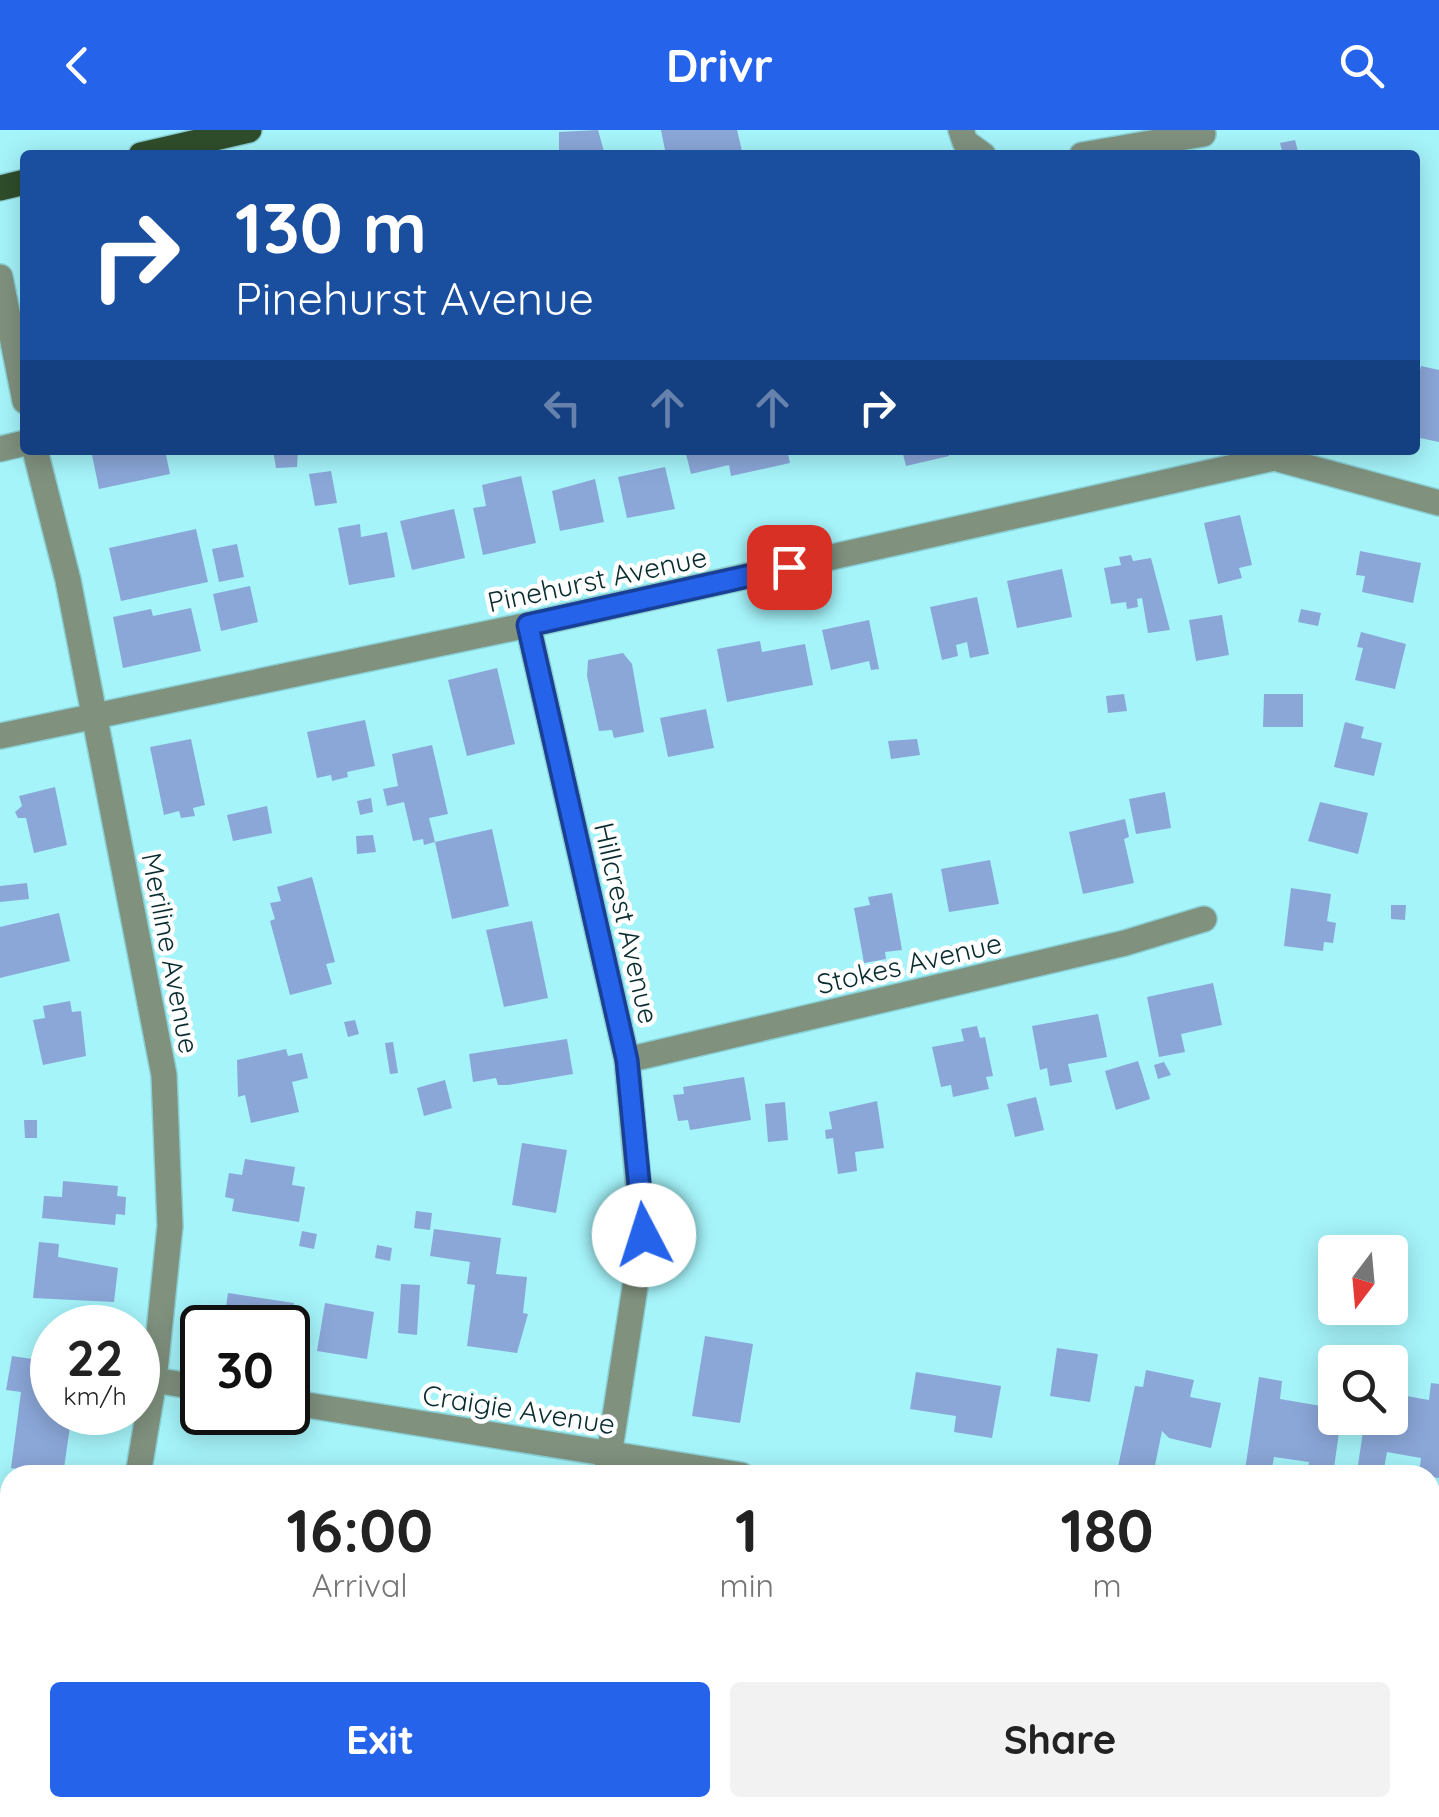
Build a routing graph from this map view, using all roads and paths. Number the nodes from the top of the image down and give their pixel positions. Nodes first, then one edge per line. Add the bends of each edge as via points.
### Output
1 (249, 130) edge
2 (961, 130) edge
3 (1202, 134) dead end
4 (163, 150) edge
5 (976, 150) edge
6 (1111, 150) edge
7 (0, 277) edge
8 (20, 376) edge
9 (37, 455) edge
10 (1439, 503) edge
11 (528, 625) junction
12 (94, 716) junction
13 (0, 736) edge
14 (1204, 919) dead end
15 (627, 1060) junction
16 (160, 1322) edge
17 (310, 1406) edge
18 (145, 1435) edge
19 (608, 1464) edge
20 (140, 1465) edge

1 - 4 main road
2 - 5 street
3 - 6 street
7 - 8 street
9 - 12 street, Meriline Avenue
10 - 11 street, Pinehurst Avenue via 1274,458
11 - 12 street, Pinehurst Avenue
11 - 15 street, Hillcrest Avenue
12 - 13 street, Pinehurst Avenue
12 - 16 street, Meriline Avenue via 164,1076 170,1226
14 - 15 street, Stokes Avenue
15 - 19 street, Hillcrest Avenue via 644,1235
17 - 19 street, Craigie Avenue
18 - 20 street, Meriline Avenue

